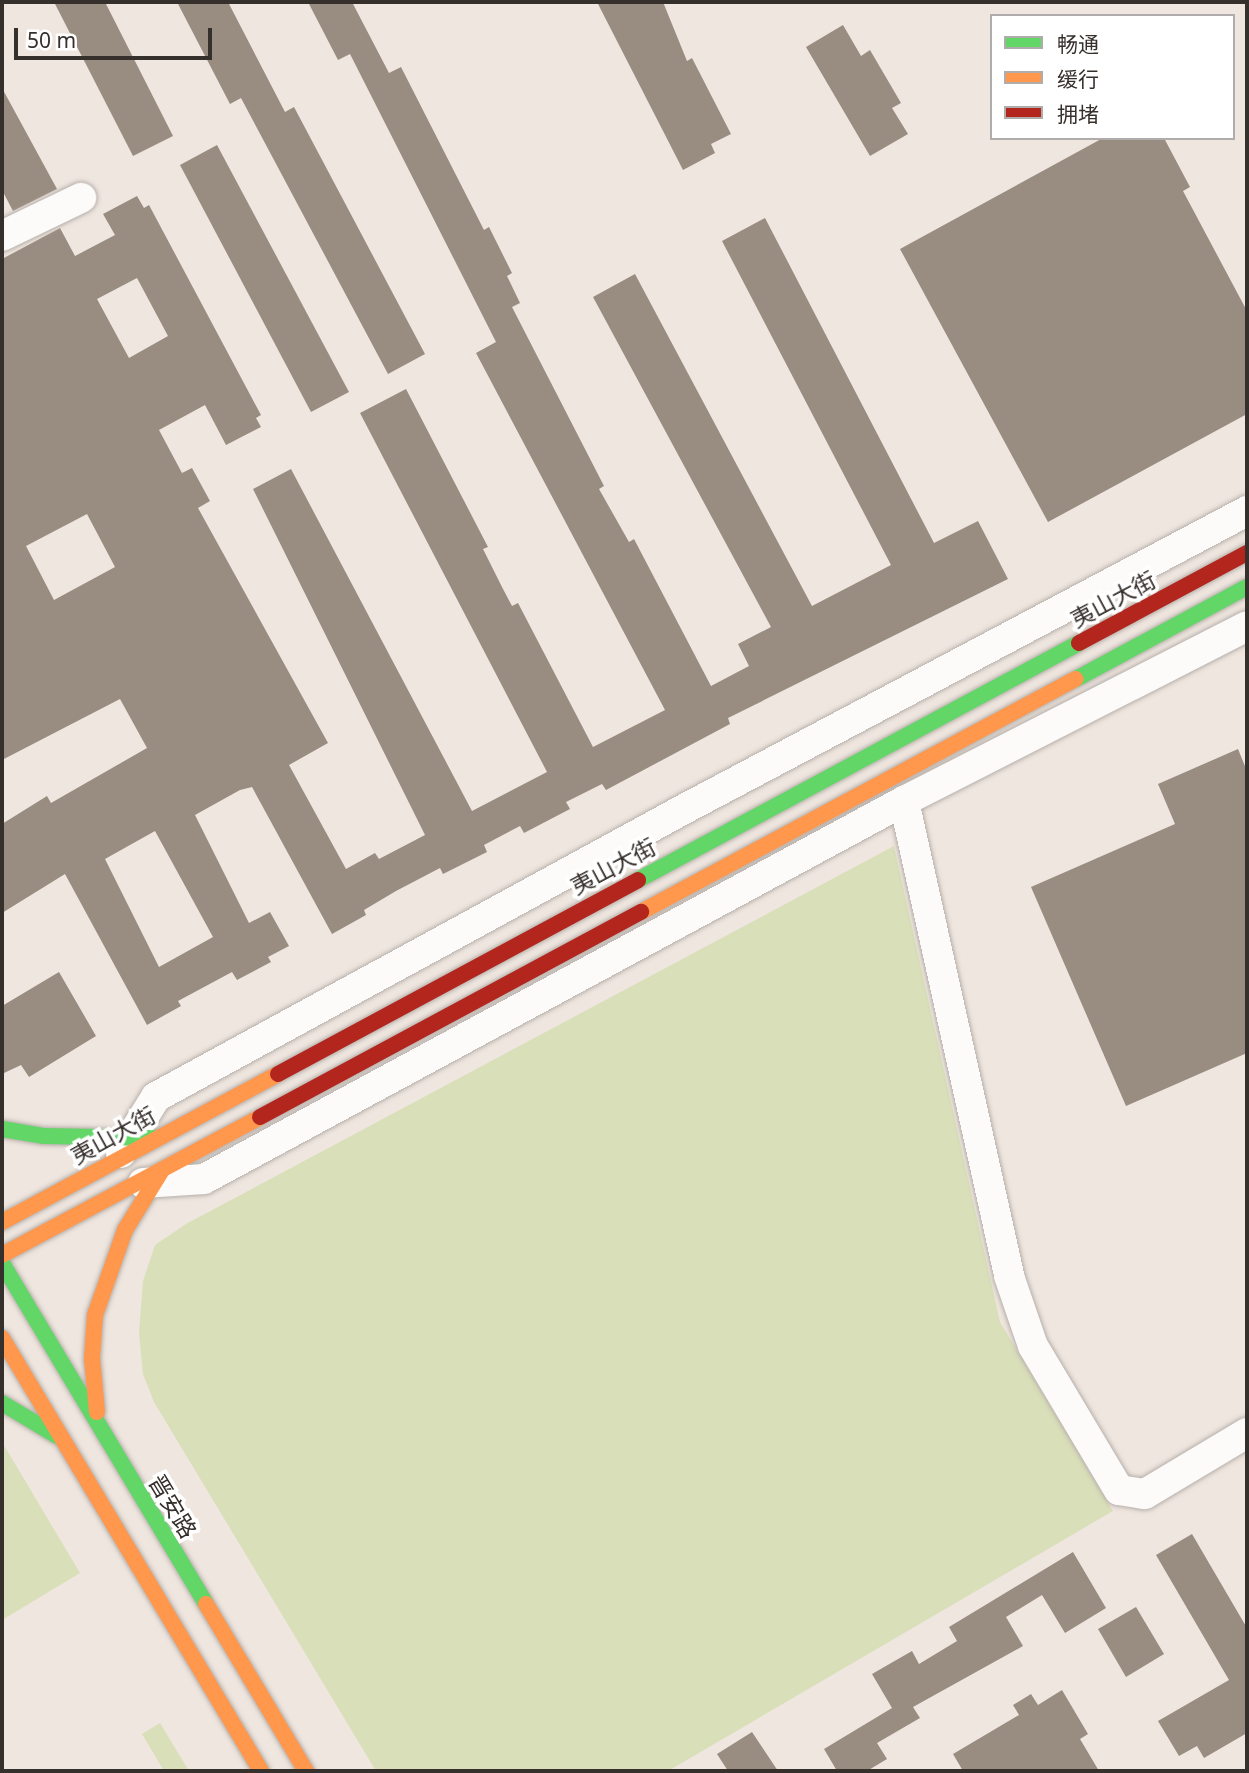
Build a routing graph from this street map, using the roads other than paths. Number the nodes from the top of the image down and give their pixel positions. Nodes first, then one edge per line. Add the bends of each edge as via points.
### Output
1 (81, 198) dead end
2 (2, 236) edge
3 (1247, 511) edge
4 (1247, 553) edge
5 (1247, 587) edge
6 (1247, 626) edge
7 (904, 801) junction
8 (2, 1129) edge
9 (135, 1144) junction
10 (150, 1177) junction
11 (2, 1222) edge
12 (2, 1255) edge
13 (2, 1263) edge
14 (2, 1338) edge
15 (2, 1403) edge
16 (98, 1424) junction
17 (1247, 1433) edge
18 (63, 1440) junction
19 (261, 1771) edge
20 (306, 1771) edge

1 - 2 street
3 - 9 street via 688,807 156,1097
4 - 9 main road, 夷山大街
5 - 10 main road
6 - 7 street
7 - 10 street via 204,1179
7 - 17 street via 1009,1276 1033,1346 1119,1490 1145,1494
8 - 9 main road
9 - 11 main road, 夷山大街
10 - 12 main road
10 - 16 main road via 125,1230 95,1315 92,1358
13 - 16 main road, 晋安路
14 - 18 main road
15 - 18 main road
16 - 20 main road, 晋安路
18 - 19 main road

